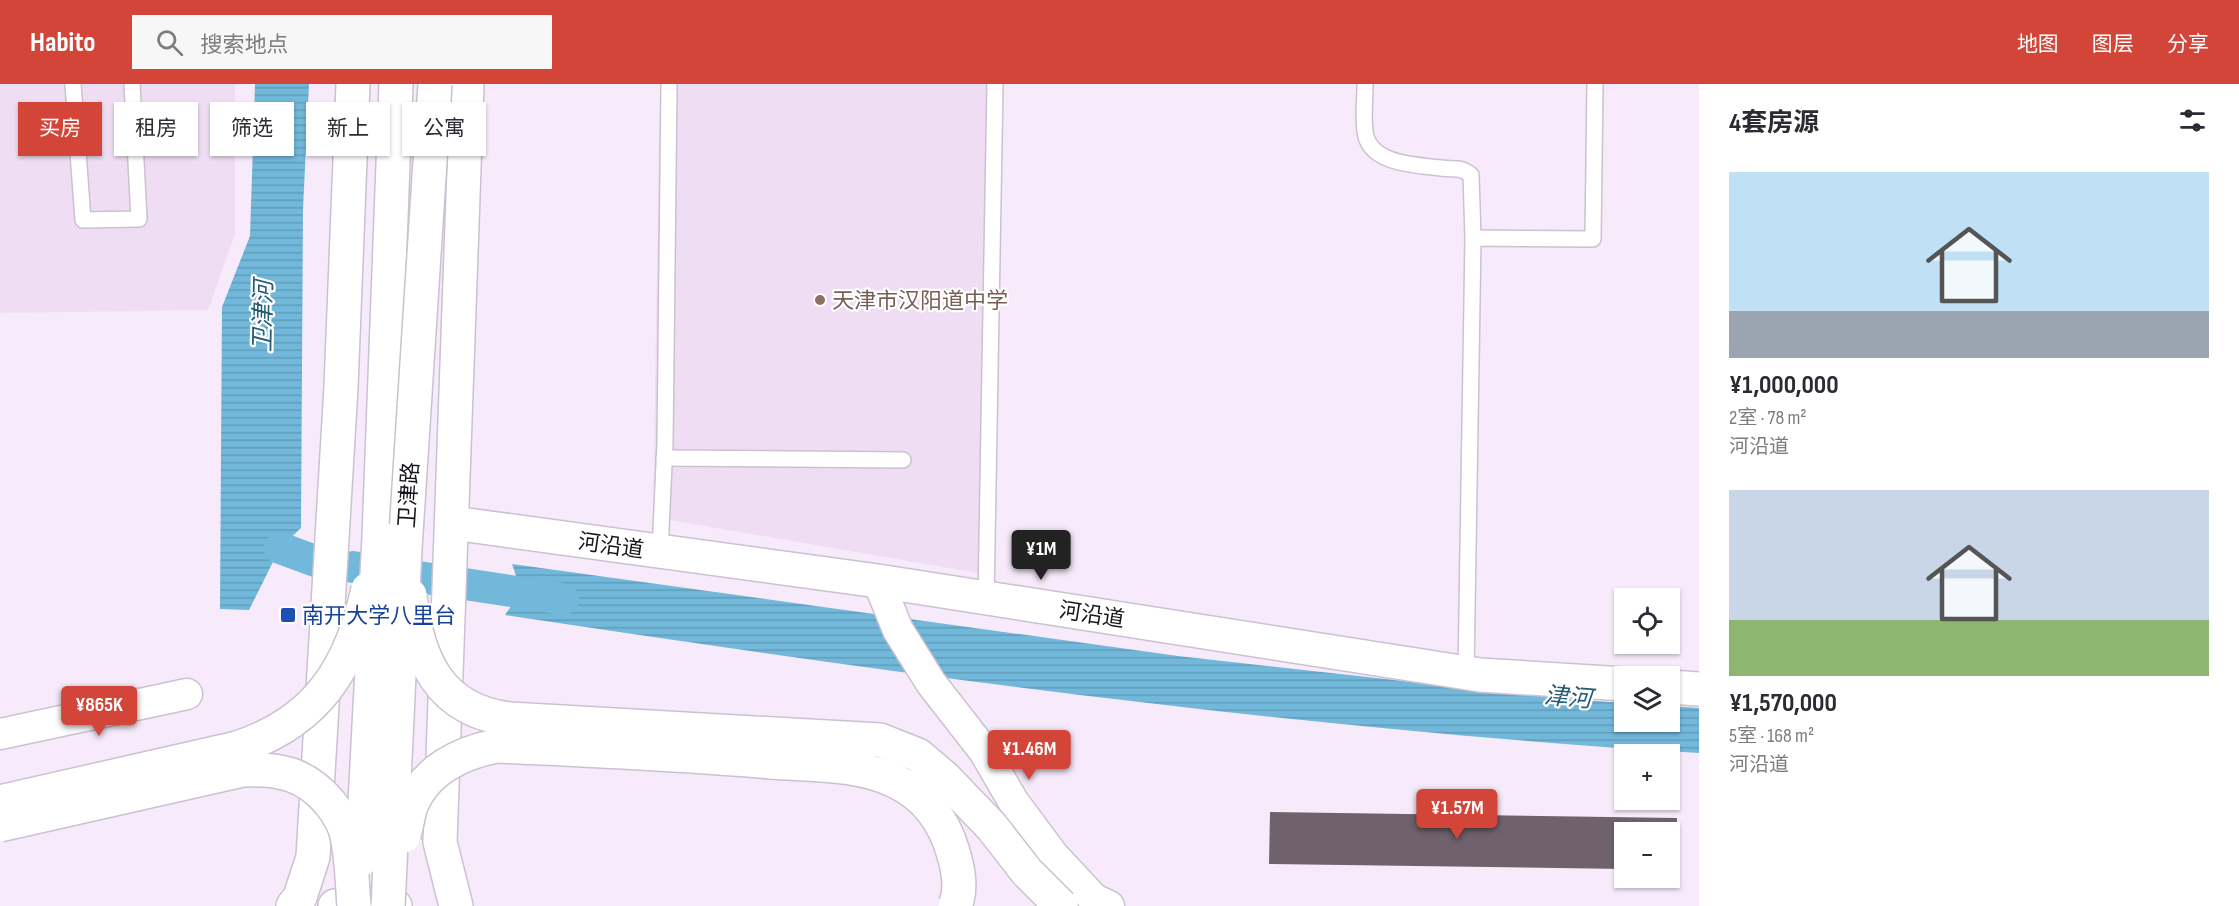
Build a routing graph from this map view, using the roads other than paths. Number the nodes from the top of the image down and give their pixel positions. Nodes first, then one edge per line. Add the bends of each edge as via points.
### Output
1 (73, 84) edge
2 (132, 84) edge
3 (353, 84) edge
4 (396, 84) edge
5 (435, 84) edge
6 (467, 84) edge
7 (669, 84) edge
8 (995, 84) edge
9 (1365, 84) edge
10 (1595, 84) edge
11 (1473, 238) junction
12 (664, 458) junction
13 (903, 460) dead end
14 (453, 524) junction
15 (392, 543) junction
16 (660, 552) junction
17 (878, 581) junction
18 (986, 598) junction
19 (1466, 672) junction
20 (1614, 683) edge
21 (1680, 687) edge
22 (1699, 688) edge
23 (187, 694) dead end
24 (0, 734) edge
25 (0, 801) edge
26 (0, 825) edge
27 (293, 906) edge
28 (335, 906) edge
29 (354, 906) edge
30 (359, 906) edge
31 (392, 906) edge
32 (456, 906) edge
33 (955, 906) edge
34 (1061, 906) edge
35 (1109, 906) edge

1 - 2 lane via 83,220 139,219
3 - 27 main road via 341,387 313,857 300,897
4 - 15 main road, 卫津路
5 - 15 main road, 卫津路, bridge
6 - 14 main road
7 - 12 lane
8 - 18 lane
9 - 11 lane via 1365,133 1373,151 1414,165 1461,168 1471,175
10 - 11 lane via 1593,238
11 - 19 lane
12 - 13 lane
12 - 16 lane
14 - 16 main road, 河沿道
14 - 32 main road via 440,842
15 - 25 main road, bridge via 344,663 319,698 282,728 237,748
15 - 30 main road, 卫津路, bridge
15 - 31 main road, 卫津路, bridge
15 - 34 main road, bridge via 419,646 434,677 460,704 510,719 880,740 918,755 945,778
16 - 17 main road, 河沿道
17 - 18 main road, 河沿道
17 - 35 street via 898,630 931,683 984,751 1013,801 1053,855 1094,899
18 - 19 main road, 河沿道
19 - 20 main road, 河沿道
21 - 22 main road
23 - 24 street
26 - 29 main road, bridge via 243,770 278,771 307,780 337,812 349,849
28 - 31 main road
31 - 33 main road, bridge via 410,809 424,782 456,757 496,746 677,754 865,769 917,793 948,833 958,870

